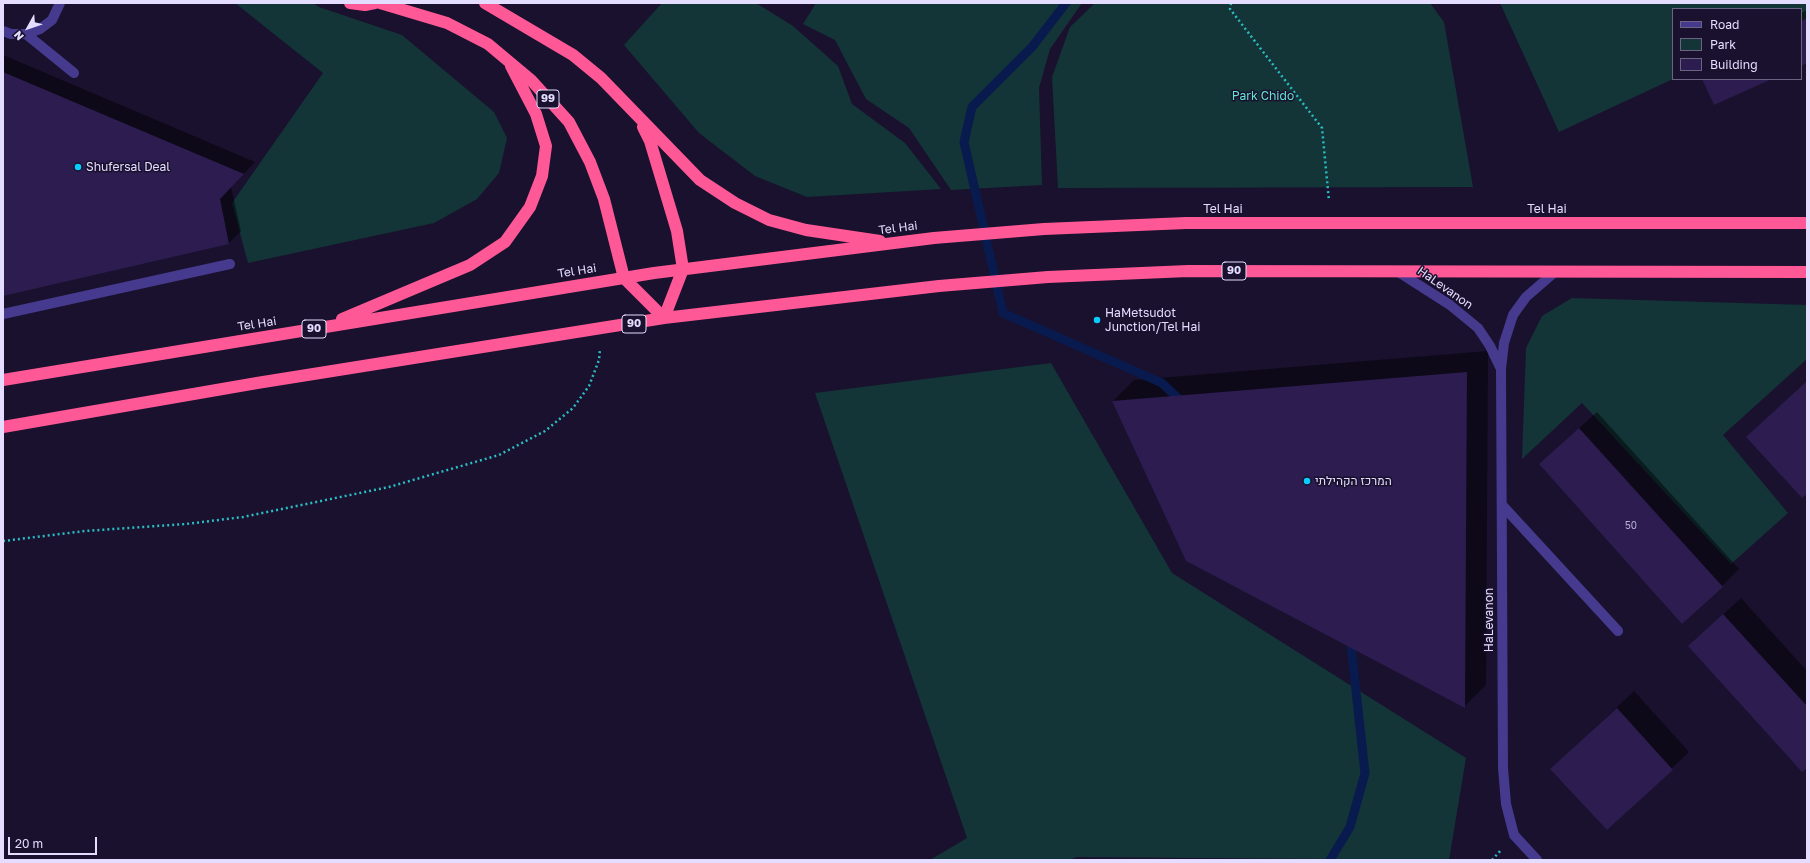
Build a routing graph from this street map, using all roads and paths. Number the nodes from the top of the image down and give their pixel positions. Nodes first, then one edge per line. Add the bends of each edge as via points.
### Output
1 (60, 3) edge
2 (350, 3) edge
3 (375, 3) edge
4 (380, 3) edge
5 (485, 3) edge
6 (1231, 3) edge
7 (3, 31) edge
8 (26, 34) junction
9 (509, 61) junction
10 (74, 73) dead end
11 (630, 105) junction
12 (1331, 223) junction
13 (1807, 224) edge
14 (896, 243) junction
15 (230, 264) dead end
16 (683, 269) junction
17 (1397, 271) junction
18 (1556, 271) junction
19 (1807, 272) edge
20 (624, 278) junction
21 (3, 314) edge
22 (664, 318) junction
23 (321, 328) junction
24 (603, 329) junction
25 (1501, 369) junction
26 (3, 380) edge
27 (3, 427) edge
28 (1502, 505) junction
29 (3, 541) edge
30 (1618, 631) dead end
31 (1538, 860) edge

1 - 8 street via 52,20 40,29
2 - 3 highway
4 - 9 highway, 99 via 447,23 488,44
5 - 11 highway via 573,55
6 - 12 path via 1230,9 1322,128
7 - 8 street
8 - 10 street
9 - 20 highway, 99 via 531,80 568,122 590,162 604,199
9 - 23 highway via 536,114 546,146 542,176 530,207 505,242 470,265
11 - 14 highway via 700,180 734,203 769,220 806,230
11 - 16 highway via 650,141 677,231
12 - 13 highway, Tel Hai / 90
12 - 14 highway, Tel Hai / 90 via 1186,223 1052,229
14 - 16 highway, Tel Hai / 90
15 - 21 street
16 - 20 highway, Tel Hai / 90
16 - 22 highway
17 - 18 highway, 90
17 - 22 highway, 90 via 1188,271 1048,277 939,286
17 - 25 street, HaLevanon via 1450,305 1478,328
18 - 19 highway, 90
18 - 25 street, HaLevanon via 1526,297 1513,315 1504,343
20 - 22 highway
20 - 23 highway, Tel Hai / 90
22 - 24 highway, 90
23 - 26 highway, Tel Hai / 90
24 - 27 highway, 90 via 257,383
24 - 29 path via 599,360 589,386 573,408 546,431 500,455 389,487 243,517
25 - 28 street, HaLevanon
28 - 30 street
28 - 31 street, HaLevanon via 1503,768 1506,804 1514,835

